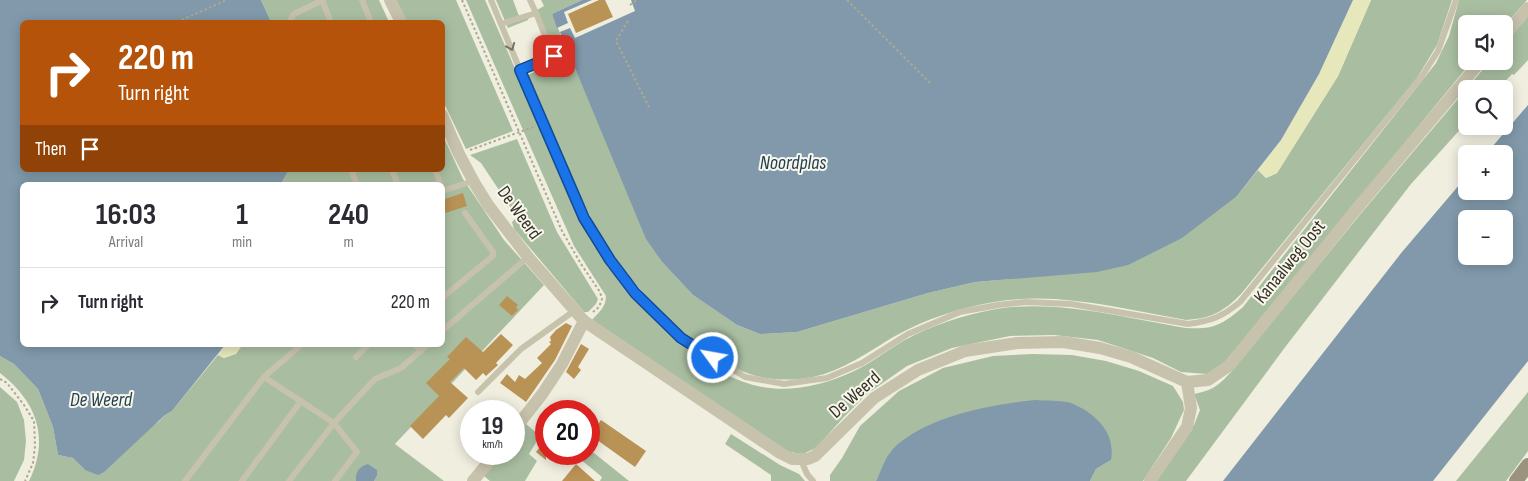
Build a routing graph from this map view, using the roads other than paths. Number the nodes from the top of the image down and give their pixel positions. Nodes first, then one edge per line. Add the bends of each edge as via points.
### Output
1 (322, 0) edge
2 (362, 0) edge
3 (390, 0) edge
4 (491, 0) edge
5 (530, 0) edge
6 (1456, 0) edge
7 (1528, 8) edge
8 (536, 13) junction
9 (291, 20) edge
10 (330, 20) edge
11 (371, 20) edge
12 (400, 20) edge
13 (501, 24) junction
14 (1513, 26) edge
15 (520, 70) junction
16 (1473, 70) edge
17 (445, 122) edge
18 (473, 181) junction
19 (445, 189) edge
20 (465, 213) dead end
21 (528, 257) junction
22 (445, 296) edge
23 (574, 311) junction
24 (584, 321) junction
25 (445, 328) edge
26 (299, 347) edge
27 (366, 347) edge
28 (417, 347) edge
29 (425, 347) edge
30 (420, 351) junction
31 (356, 357) dead end
32 (264, 377) junction
33 (1187, 382) junction
34 (478, 392) dead end
35 (301, 401) junction
36 (525, 416) edge
37 (334, 423) junction
38 (801, 460) junction
39 (486, 465) edge
40 (1528, 465) edge
41 (185, 481) edge
42 (242, 481) edge
43 (289, 481) edge
44 (335, 481) edge
45 (473, 481) edge
46 (813, 481) edge
47 (1150, 481) edge
48 (1516, 481) edge

1 - 9 lane via 296,12
1 - 10 lane
2 - 11 lane
3 - 12 street
4 - 13 lane
5 - 8 lane
6 - 15 lane via 1438,50 1422,76 1240,302 1225,314 1206,322 1188,324 1071,304 1026,302 998,305 960,312 908,334 862,363 827,378 784,384 745,377 681,338 635,293 584,218
7 - 14 street
8 - 13 lane
8 - 15 lane via 554,56
13 -> 15 lane
16 - 33 street, Kanaalweg Oost via 1230,365 1208,380
17 - 18 street, De Weerd
18 - 19 lane
18 - 21 street, De Weerd
20 - 22 lane via 493,256
21 - 23 street, De Weerd
21 - 25 lane
23 - 24 street, De Weerd
23 - 34 lane via 521,349
24 - 36 street via 558,372
24 - 38 street, De Weerd via 780,453 792,460
26 - 32 lane
27 - 31 lane
28 - 30 lane
29 - 30 lane
30 - 37 lane via 401,368 375,379
32 - 35 lane
32 - 41 lane
33 - 38 street, De Weerd via 1131,357 1064,342 1017,342 965,351 918,370 874,398 815,456
33 - 47 street via 1192,408 1187,427
35 - 37 lane
35 - 42 lane
37 - 43 lane
37 - 44 lane via 357,452
38 - 46 lane
39 - 45 street
40 - 48 main road

